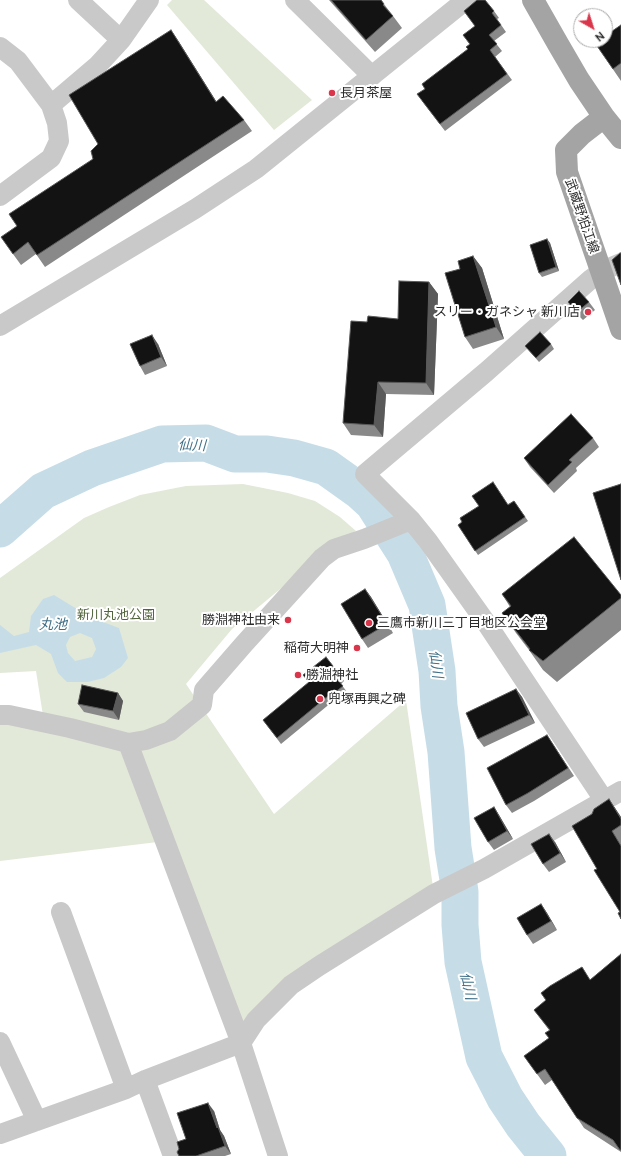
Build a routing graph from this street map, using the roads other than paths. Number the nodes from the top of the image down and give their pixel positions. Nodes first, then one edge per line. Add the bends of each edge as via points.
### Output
1 (78, 0) edge
2 (149, 0) edge
3 (294, 0) edge
4 (466, 0) edge
5 (534, 0) edge
6 (121, 40) junction
7 (0, 47) edge
8 (372, 76) junction
9 (51, 105) junction
10 (604, 117) junction
11 (621, 138) edge
12 (0, 196) edge
13 (611, 267) edge
14 (0, 326) edge
15 (621, 329) edge
16 (411, 520) junction
17 (0, 715) edge
18 (128, 743) junction
19 (613, 795) edge
20 (61, 912) dead end
21 (0, 1042) edge
22 (241, 1042) junction
23 (145, 1080) junction
24 (126, 1089) junction
25 (37, 1121) junction
26 (0, 1134) edge
27 (173, 1156) edge
28 (278, 1156) edge

1 - 6 street
2 - 6 street
3 - 8 street
4 - 8 street
5 - 10 main road via 565,56
6 - 9 street via 98,65
7 - 9 street via 18,61
8 - 14 street via 256,169 195,209
9 - 12 street via 59,141 51,158
10 - 11 main road
10 - 13 main road, 武蔵野狛江線 via 566,150 567,172
13 - 15 main road, 武蔵野狛江線
13 - 16 street via 591,279 365,474
16 - 18 street via 334,549 322,558 204,690 202,705 170,731 146,740
16 - 19 street
17 - 18 street via 70,728
18 - 22 street
19 - 22 street via 484,869 434,894 319,966 291,985 256,1020
20 - 24 street
21 - 25 street
22 - 23 street
22 - 28 street
23 - 24 street
23 - 27 street
24 - 25 street
25 - 26 street

